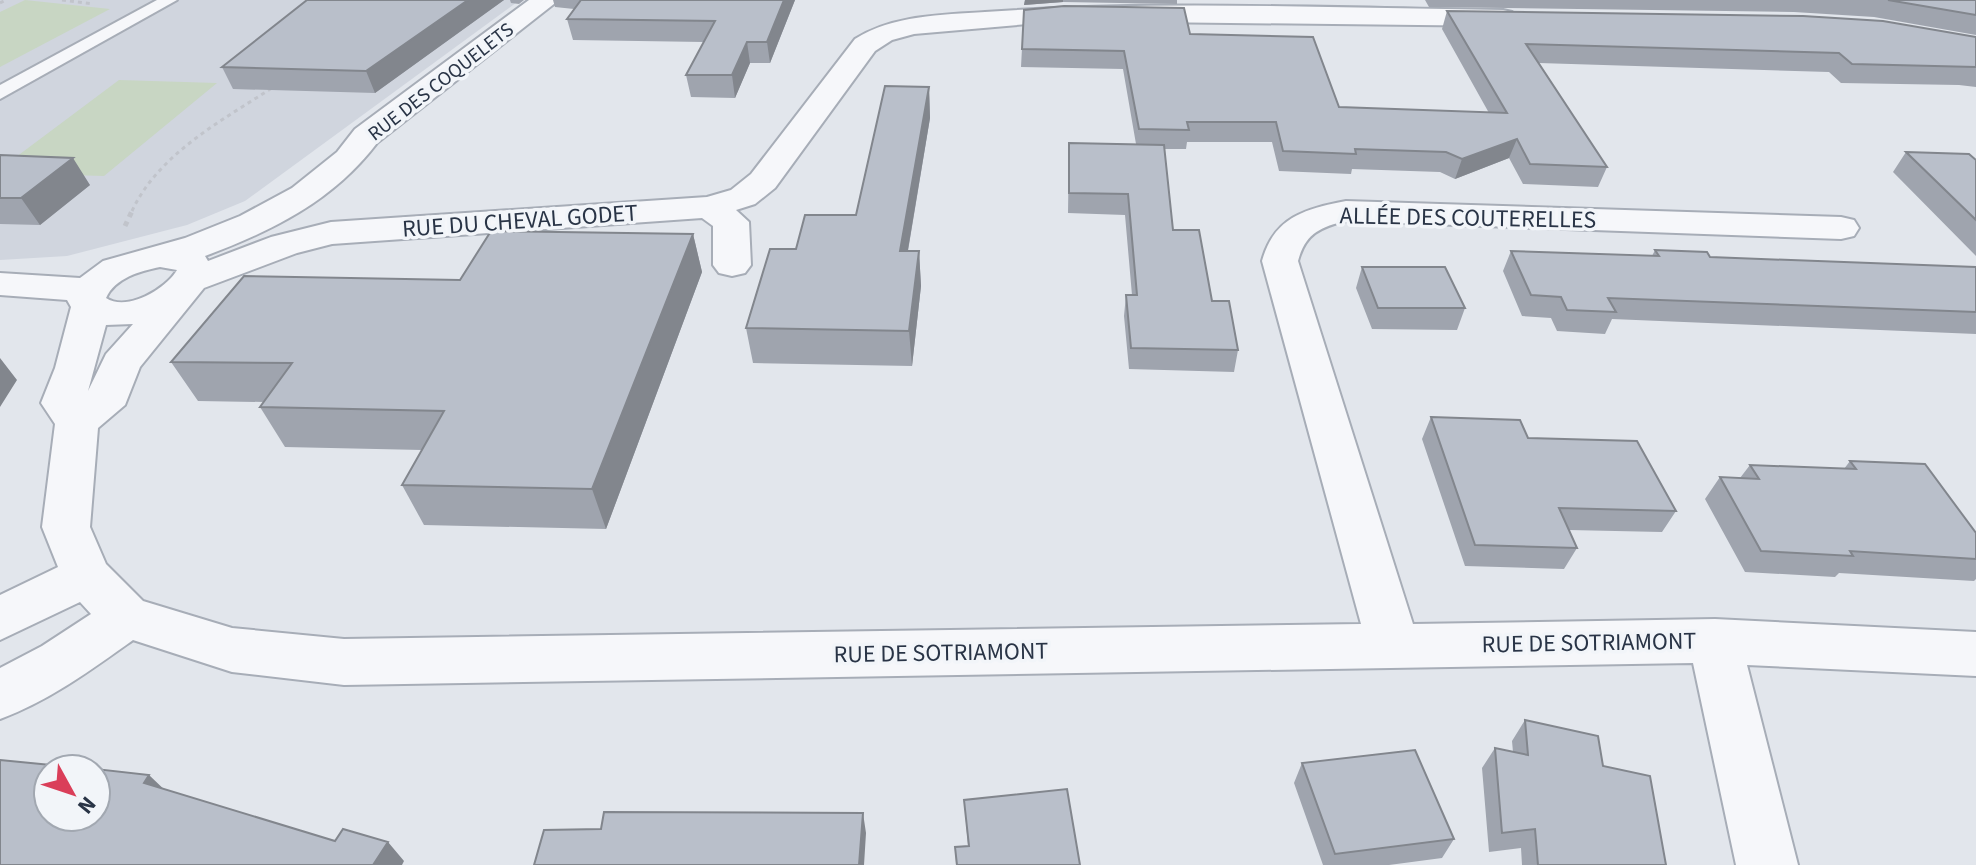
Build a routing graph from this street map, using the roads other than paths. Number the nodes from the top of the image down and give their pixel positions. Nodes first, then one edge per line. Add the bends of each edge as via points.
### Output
1 (169, 0) edge
2 (546, 0) edge
3 (1524, 18) edge
4 (0, 93) edge
5 (709, 207) junction
6 (254, 224) junction
7 (1841, 228) dead end
8 (331, 233) junction
9 (732, 265) dead end
10 (180, 277) junction
11 (0, 284) edge
12 (89, 299) junction
13 (77, 423) junction
14 (86, 576) junction
15 (126, 617) junction
16 (0, 619) edge
17 (1715, 641) junction
18 (1393, 645) junction
19 (1976, 654) edge
20 (0, 695) edge
21 (1767, 865) edge

1 - 4 lane
2 - 6 street, RUE DES COQUELETS via 366,136 332,176
3 - 5 street, RUE DU CHEVAL GODET via 1063,13 913,26 865,45 763,181 743,197
5 - 8 street, RUE DU CHEVAL GODET
5 - 9 street via 731,222
6 - 8 street, RUE DU CHEVAL GODET via 302,217
6 - 10 street, RUE DES COQUELETS
7 - 18 street, ALLÉE DES COUTERELLES via 1346,211 1308,219 1284,242 1280,261
8 - 10 street, RUE DU CHEVAL GODET
10 - 12 street via 138,311 101,313
10 - 13 street via 121,363 110,395
11 - 12 street
12 - 13 street, RUE DE SOTRIAMONT via 76,368 62,403
13 - 14 street, RUE DE SOTRIAMONT via 66,527
14 - 15 street, RUE DE SOTRIAMONT
14 - 16 street
15 - 18 street, RUE DE SOTRIAMONT via 232,650 344,662
15 - 20 street via 61,662
17 - 18 street, RUE DE SOTRIAMONT
17 - 19 street, RUE DE SOTRIAMONT
17 - 21 street

